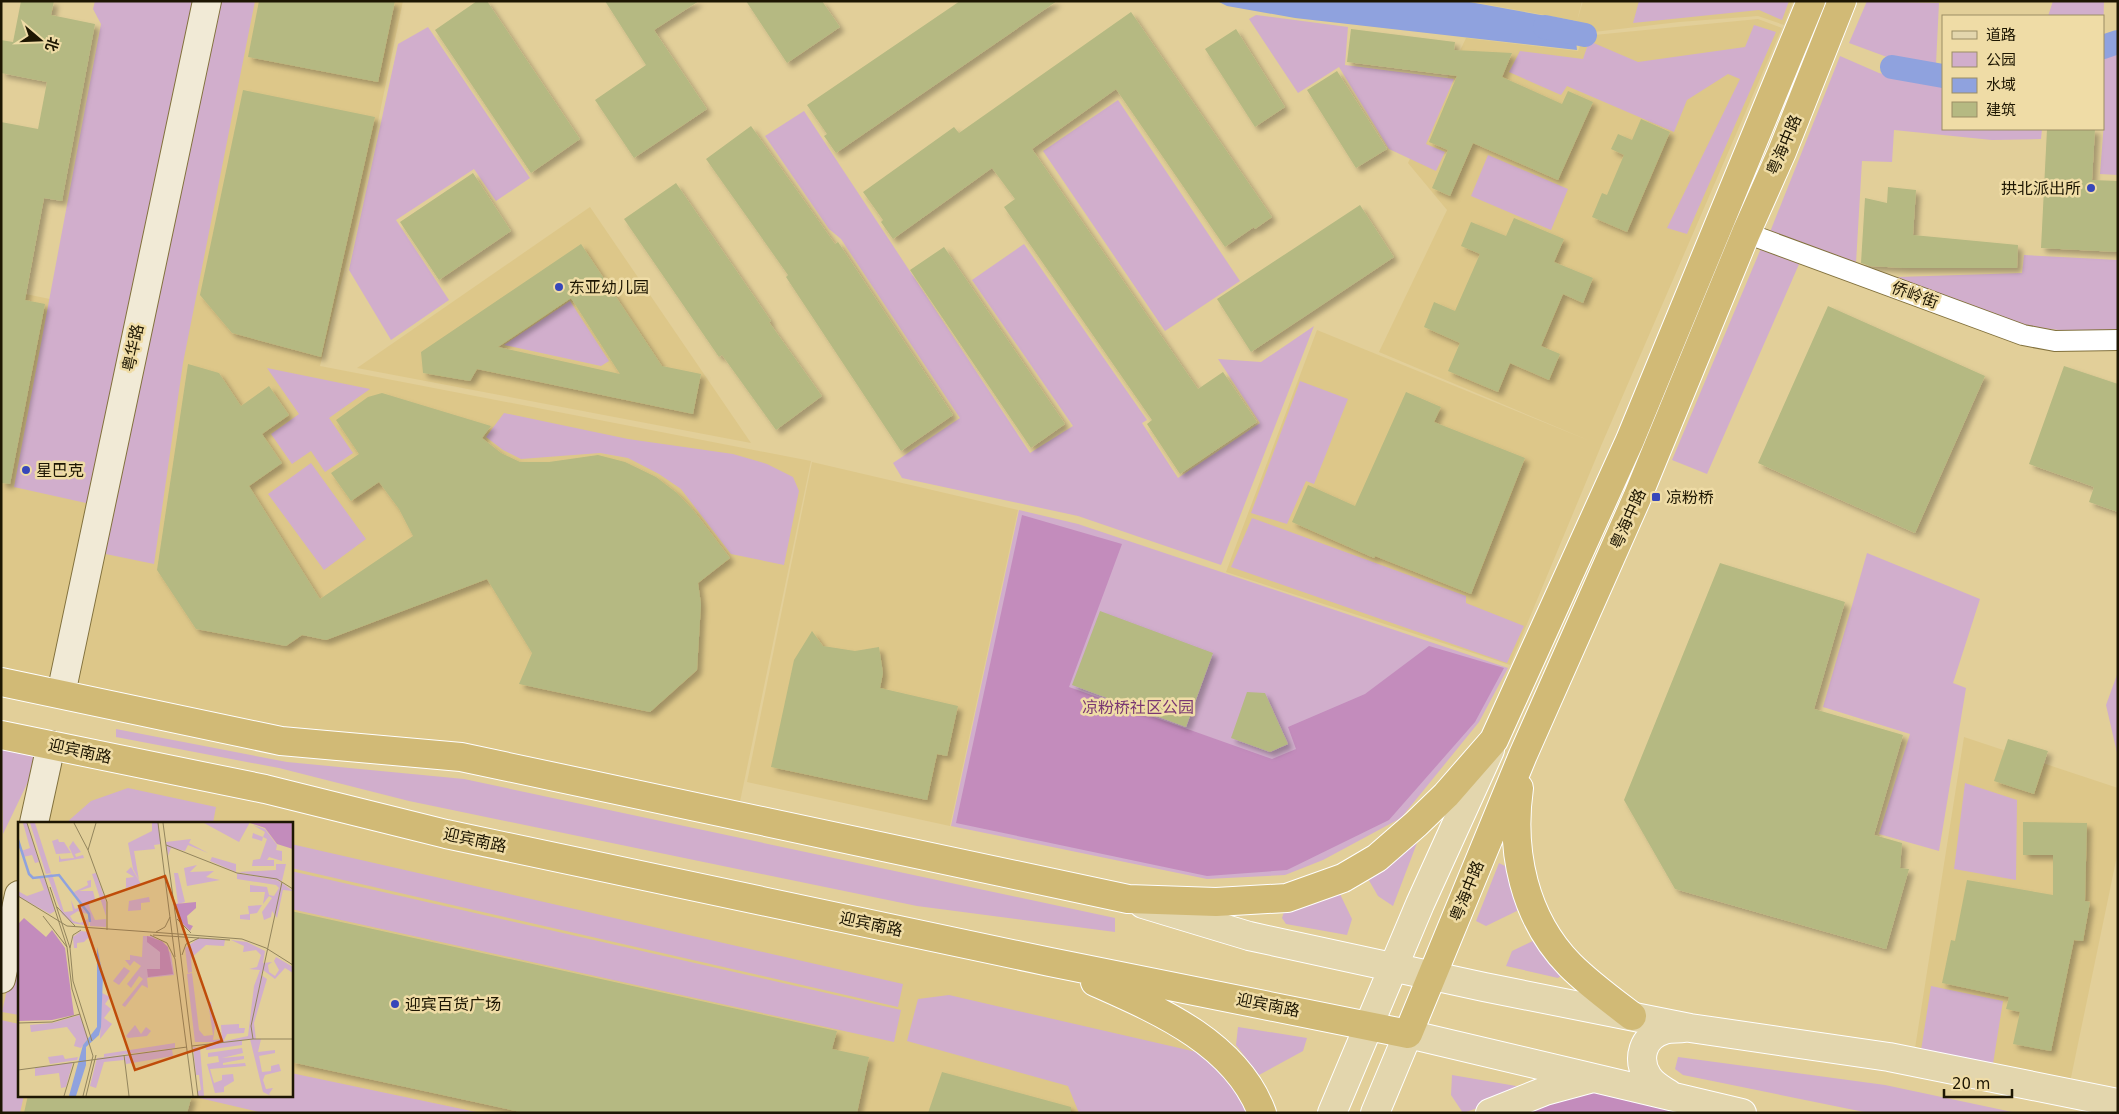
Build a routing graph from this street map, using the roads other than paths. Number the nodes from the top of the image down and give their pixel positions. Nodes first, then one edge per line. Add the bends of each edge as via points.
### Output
1 (207, 1) edge
2 (1811, 1) edge
3 (1842, 1) edge
4 (1719, 221) junction
5 (1746, 233) junction
6 (2118, 340) edge
7 (1, 682) edge
8 (61, 694) junction
9 (1, 735) edge
10 (1494, 740) junction
11 (51, 746) junction
12 (1523, 754) junction
13 (34, 822) edge
14 (1128, 899) junction
15 (18, 900) edge
16 (1050, 962) junction
17 (1393, 967) junction
18 (1432, 975) junction
19 (1, 979) edge
20 (1632, 1016) junction
21 (1368, 1026) junction
22 (1690, 1028) junction
23 (1408, 1034) junction
24 (1596, 1078) junction
25 (1675, 1097) junction
26 (2118, 1104) edge
27 (1262, 1113) edge
28 (1332, 1113) edge
29 (1375, 1113) edge
30 (1490, 1113) edge
31 (1742, 1113) edge

1 - 8 main road, 粤华路
2 - 4 highway, 粤海中路
3 - 5 highway, 粤海中路
4 - 5 street, 侨岭街
4 - 10 highway, 粤海中路 via 1630,440
5 - 6 street, 侨岭街 via 2023,335 2055,342
5 - 12 highway, 粤海中路 via 1637,498
7 - 8 highway
8 - 14 highway via 281,741 460,757
9 - 11 highway, 迎宾南路
10 - 14 highway via 1416,824 1377,858 1342,878 1287,898 1216,902
10 - 17 main road, 粤海中路
11 - 13 main road
11 - 16 highway, 迎宾南路 via 265,790 455,836
12 - 18 highway, 粤海中路
12 - 20 highway via 1515,820 1516,851 1528,896 1550,940 1570,964
14 - 17 main road via 1249,936
15 - 19 main road
16 - 21 highway, 迎宾南路
16 - 27 highway via 1152,1008 1208,1043 1239,1072
17 - 18 main road
17 - 21 main road, 粤海中路
18 - 20 main road
18 - 23 highway, 粤海中路
20 - 22 main road
21 - 23 highway, 迎宾南路
21 - 28 main road, 粤海中路
22 - 25 main road via 1665,1029 1652,1036 1644,1045 1641,1057 1648,1078
22 - 26 main road via 1873,1054
23 - 24 main road, 迎宾南路
23 - 29 main road
24 - 25 main road, 迎宾南路
24 - 30 main road via 1545,1091
25 - 31 main road, 迎宾南路

